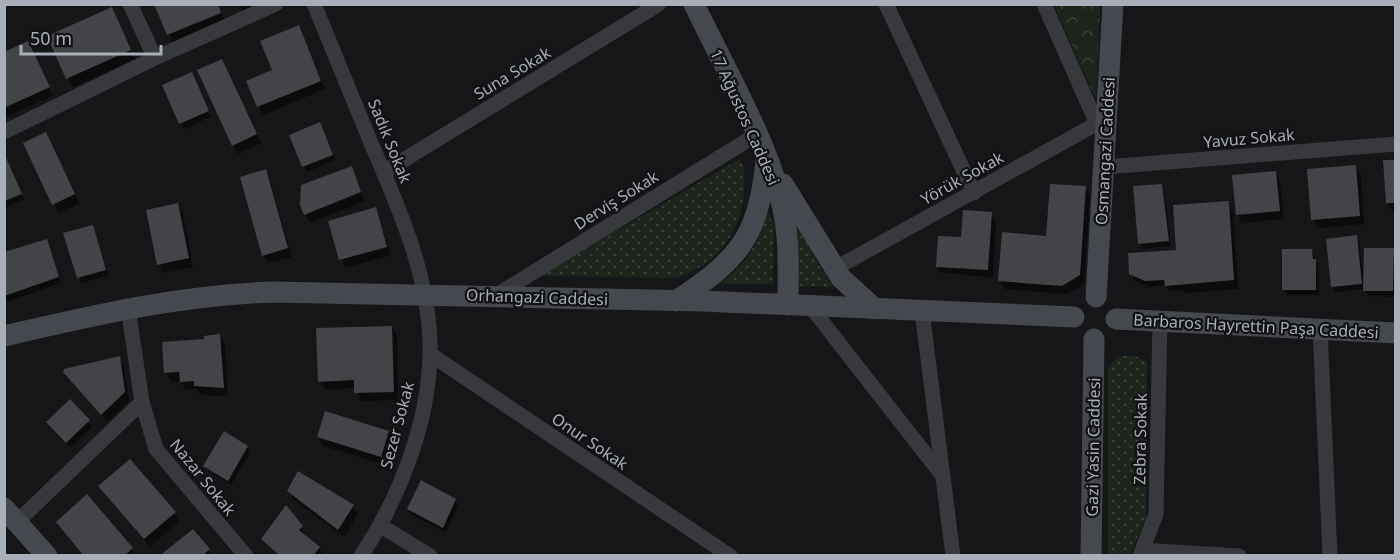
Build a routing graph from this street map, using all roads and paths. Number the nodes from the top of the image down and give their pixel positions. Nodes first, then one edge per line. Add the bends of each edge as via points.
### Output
1 (130, 4) edge
2 (276, 4) edge
3 (314, 4) edge
4 (659, 4) edge
5 (694, 4) edge
6 (886, 4) edge
7 (1044, 4) edge
8 (1113, 4) edge
9 (155, 58) junction
10 (1102, 121) junction
11 (4, 132) edge
12 (756, 135) junction
13 (1395, 144) edge
14 (766, 158) junction
15 (1105, 167) junction
16 (384, 172) junction
17 (974, 193) junction
18 (834, 269) junction
19 (424, 294) junction
20 (495, 296) junction
21 (1096, 297) junction
22 (676, 301) junction
23 (788, 305) junction
24 (810, 306) junction
25 (129, 307) junction
26 (875, 309) junction
27 (922, 311) junction
28 (1074, 317) junction
29 (1116, 319) junction
30 (1160, 321) junction
31 (1320, 328) junction
32 (1395, 333) edge
33 (4, 336) edge
34 (1094, 339) junction
35 (430, 354) junction
36 (142, 402) junction
37 (942, 476) junction
38 (11, 514) edge
39 (381, 526) junction
40 (1141, 553) edge
41 (47, 555) edge
42 (246, 555) edge
43 (361, 555) edge
44 (430, 555) edge
45 (730, 555) edge
46 (953, 555) edge
47 (1091, 555) edge
48 (1239, 555) edge
49 (1330, 555) edge

1 - 9 street
2 - 9 street
3 - 16 street, Sadık Sokak
4 - 16 street, Suna Sokak
5 - 12 street, 17 Ağustos Caddesi
6 - 17 street
7 - 10 street
8 - 10 street, Osmangazi Caddesi
9 - 11 street
10 - 15 street, Osmangazi Caddesi
10 - 17 street, Yörük Sokak
12 - 14 street, 17 Ağustos Caddesi
12 - 20 street, Derviş Sokak
13 - 15 street, Yavuz Sokak
14 - 18 street
14 - 22 street via 762,197 746,240 711,277
14 - 23 street, 17 Ağustos Caddesi via 786,223
15 - 21 street, Osmangazi Caddesi
16 - 19 street, Sadık Sokak via 416,259
17 - 18 street, Yörük Sokak
18 - 26 street
19 - 20 street, Orhangazi Caddesi
19 - 25 street, Orhangazi Caddesi via 228,293
19 - 35 street, Sezer Sokak
20 - 22 street, Orhangazi Caddesi
21 - 28 street via 1079,304
21 - 29 street via 1112,305
22 - 23 street, Orhangazi Caddesi
23 - 24 street, Orhangazi Caddesi
24 - 26 street, Orhangazi Caddesi
24 - 37 street
25 - 33 street, Orhangazi Caddesi
25 - 36 street, Nazar Sokak
26 - 27 street, Orhangazi Caddesi
27 - 28 street, Orhangazi Caddesi
27 - 37 street
28 - 34 street via 1077,330
29 - 30 street, Barbaros Hayrettin Paşa Caddesi
29 - 34 street via 1112,331
30 - 31 street, Barbaros Hayrettin Paşa Caddesi
30 - 40 street, Zebra Sokak via 1156,514
31 - 32 street, Barbaros Hayrettin Paşa Caddesi
31 - 49 street
34 - 47 street, Gazi Yasin Caddesi
35 - 39 street, Sezer Sokak via 417,431
35 - 45 street, Onur Sokak
36 - 38 street
36 - 42 street, Nazar Sokak via 156,449
37 - 46 street
38 - 41 street
39 - 43 street, Sezer Sokak
39 - 44 street
40 - 48 street

